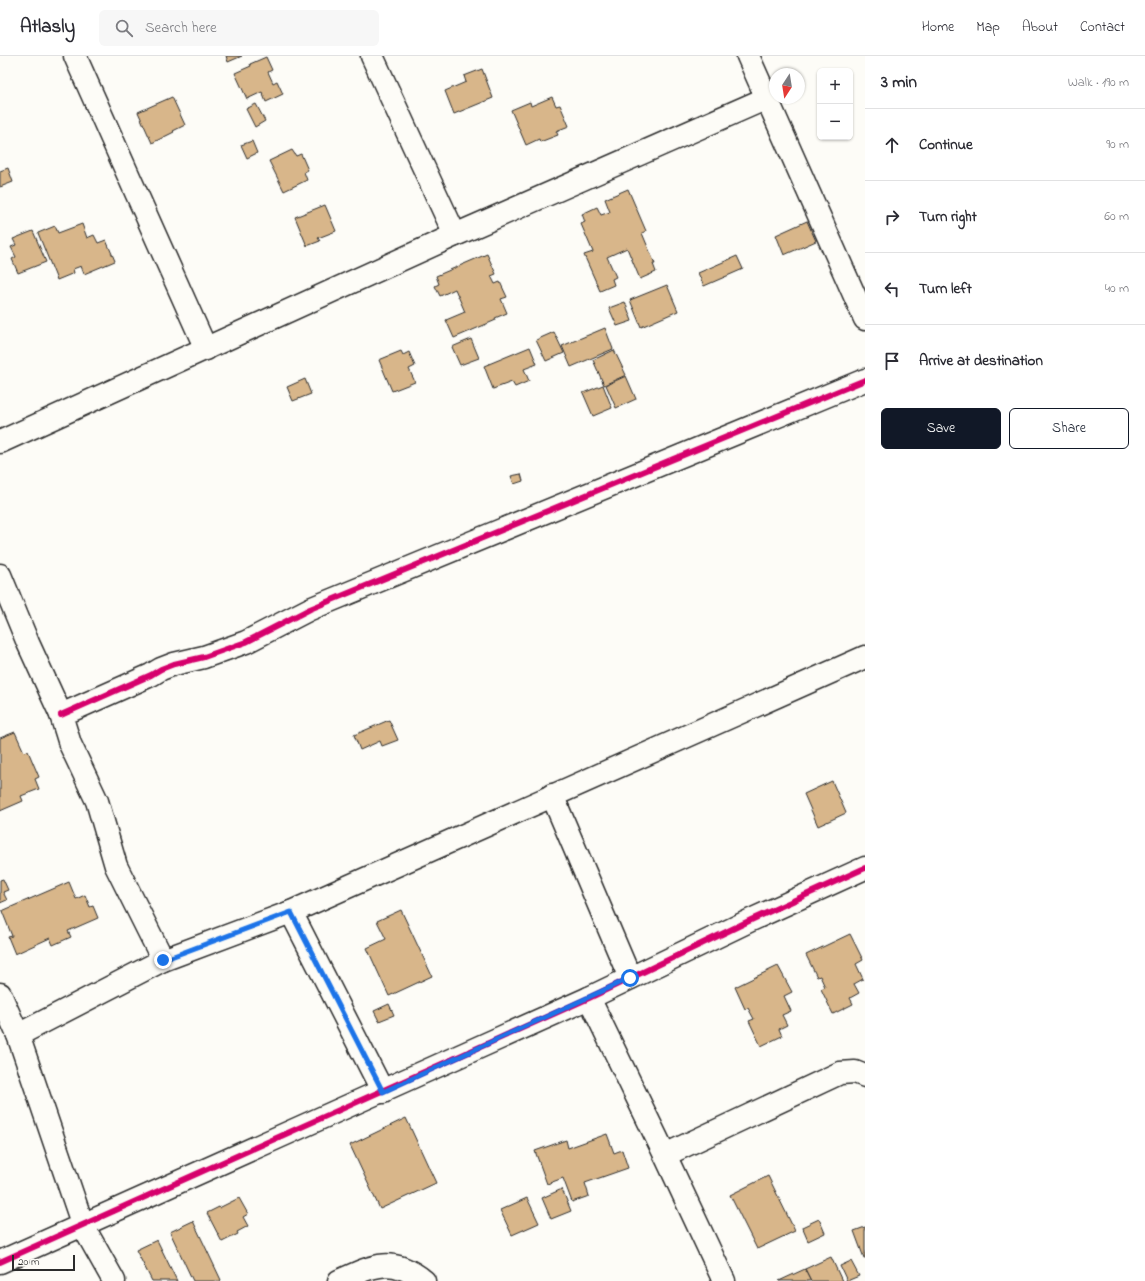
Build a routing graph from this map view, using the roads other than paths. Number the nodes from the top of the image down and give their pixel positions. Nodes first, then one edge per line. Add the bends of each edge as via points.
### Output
1 (75, 56) edge
2 (372, 56) edge
3 (748, 56) edge
4 (767, 98) junction
5 (455, 235) junction
6 (865, 319) edge
7 (206, 350) junction
8 (865, 380) edge
9 (0, 442) edge
10 (0, 576) edge
11 (865, 656) edge
12 (61, 715) junction
13 (552, 795) junction
14 (865, 868) edge
15 (291, 912) junction
16 (163, 960) junction
17 (630, 978) junction
18 (0, 994) edge
19 (589, 998) junction
20 (18, 1035) junction
21 (865, 1076) edge
22 (383, 1092) junction
23 (666, 1155) junction
24 (83, 1226) junction
25 (0, 1262) edge
26 (114, 1281) edge
27 (339, 1281) edge
28 (424, 1281) edge
29 (724, 1281) edge

1 - 7 street
2 - 5 street
3 - 4 street
4 - 5 street
4 - 6 street
5 - 7 street
7 - 9 street
8 - 12 street via 310,609 246,642 160,669
10 - 12 street
11 - 13 street
12 - 16 street via 70,744 97,801 116,866
13 - 15 street
13 - 17 street
14 - 17 street
15 - 16 street
15 - 22 street
16 - 20 street
17 - 19 street
18 - 20 street
19 - 22 street
19 - 23 street
20 - 24 street
21 - 23 street via 855,1072 840,1073
22 - 24 street
23 - 29 street
24 - 25 street
24 - 26 street
27 - 28 street via 367,1268 382,1265 398,1266

